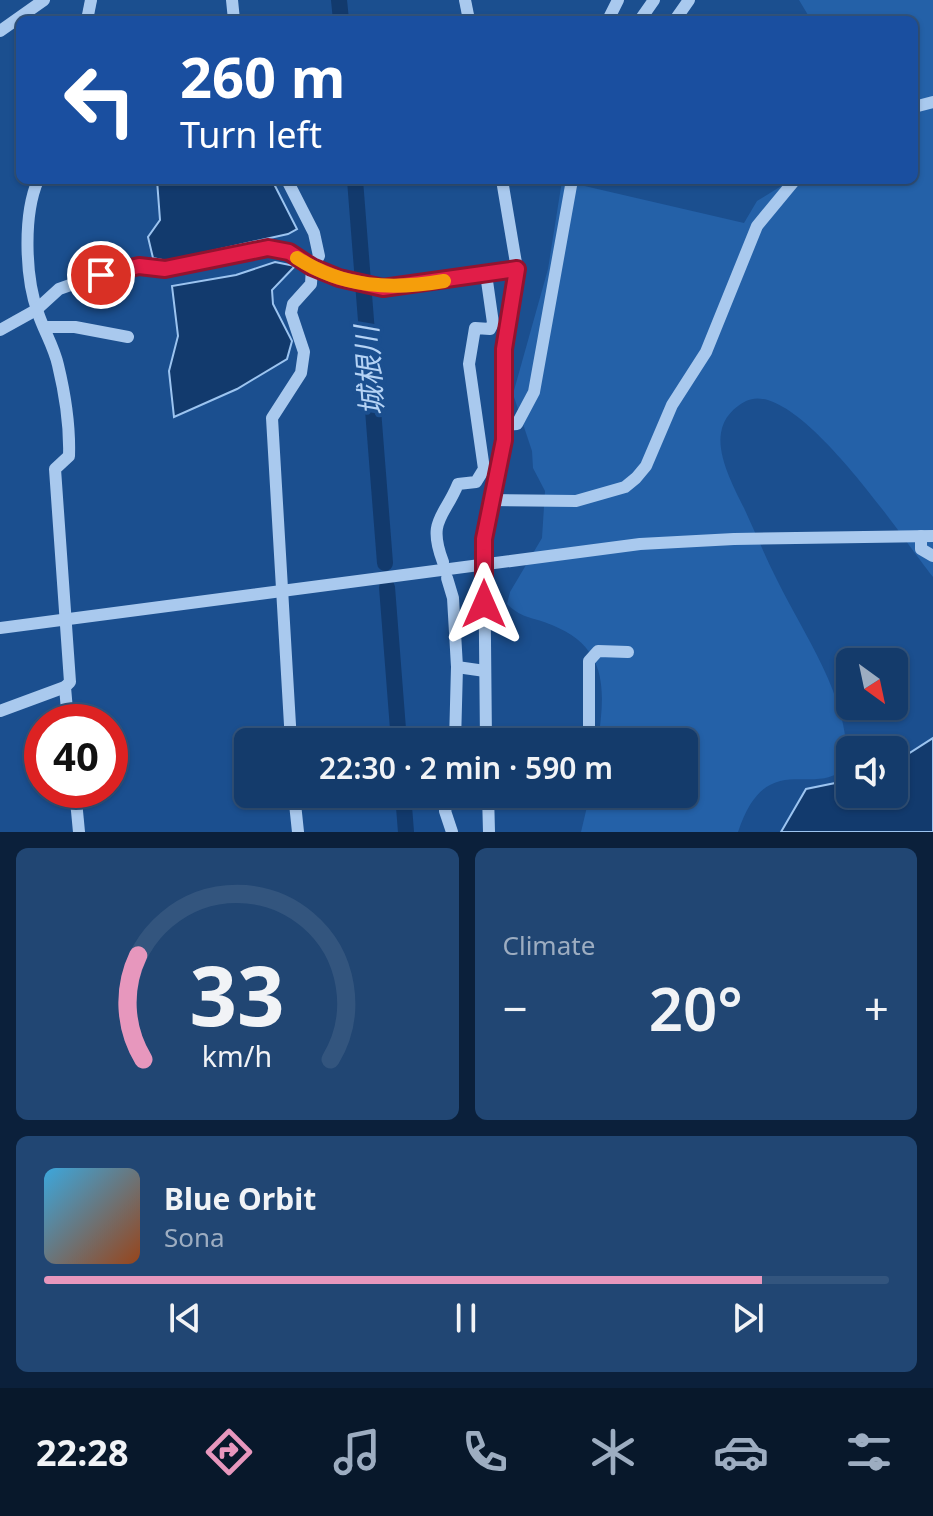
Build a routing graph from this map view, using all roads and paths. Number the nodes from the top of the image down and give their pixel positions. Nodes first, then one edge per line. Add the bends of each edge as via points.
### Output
1 (44, 0) edge
2 (21, 16) edge
3 (37, 184) edge
4 (289, 184) edge
5 (503, 184) edge
6 (571, 184) edge
7 (792, 184) edge
8 (312, 267) junction
9 (517, 269) junction
10 (486, 274) junction
11 (36, 310) junction
12 (44, 327) junction
13 (0, 330) edge
14 (128, 337) dead end
15 (505, 425) junction
16 (491, 500) junction
17 (927, 536) edge
18 (933, 556) edge
19 (443, 562) dead end
20 (484, 564) junction
21 (447, 578) dead end
22 (281, 591) junction
23 (65, 619) junction
24 (0, 628) edge
25 (628, 652) dead end
26 (457, 667) junction
27 (485, 671) junction
28 (65, 687) junction
29 (66, 704) edge
30 (0, 711) edge
31 (290, 728) edge
32 (455, 728) edge
33 (486, 728) edge
34 (589, 728) edge
35 (77, 808) edge
36 (295, 808) edge
37 (446, 808) edge
38 (488, 808) edge
39 (79, 832) edge
40 (298, 832) edge
41 (452, 832) edge
42 (489, 832) edge

1 - 2 street
3 - 11 street via 27,230
4 - 8 street via 318,247
5 - 9 street
6 - 15 street via 534,392 522,419
7 - 16 street via 757,226 706,352 636,478 625,487 576,501
8 - 10 street via 383,288
8 - 11 street via 289,252 268,248 165,269 121,267 59,289
8 - 22 street via 311,284 291,313 304,352 301,373 272,418
9 - 10 street
9 - 15 street via 504,349
10 - 19 street via 493,323 490,329 475,328 469,364 484,469 476,482 458,484 441,511 434,533
11 - 12 street
11 - 13 street
12 - 14 street
12 - 23 street via 58,362 70,433 69,456 55,469
15 - 16 street
16 - 20 street
17 - 18 street via 921,549
17 - 20 street via 679,541
20 - 22 street
20 - 27 street
21 - 26 street
22 - 23 street
22 - 31 street
23 - 24 street
23 - 28 street via 70,682
25 - 34 street via 598,651 589,661
26 - 27 street
26 - 32 street
27 - 33 street
28 - 29 street
28 - 30 street
35 - 39 street
36 - 40 street
37 - 41 street
38 - 42 street

